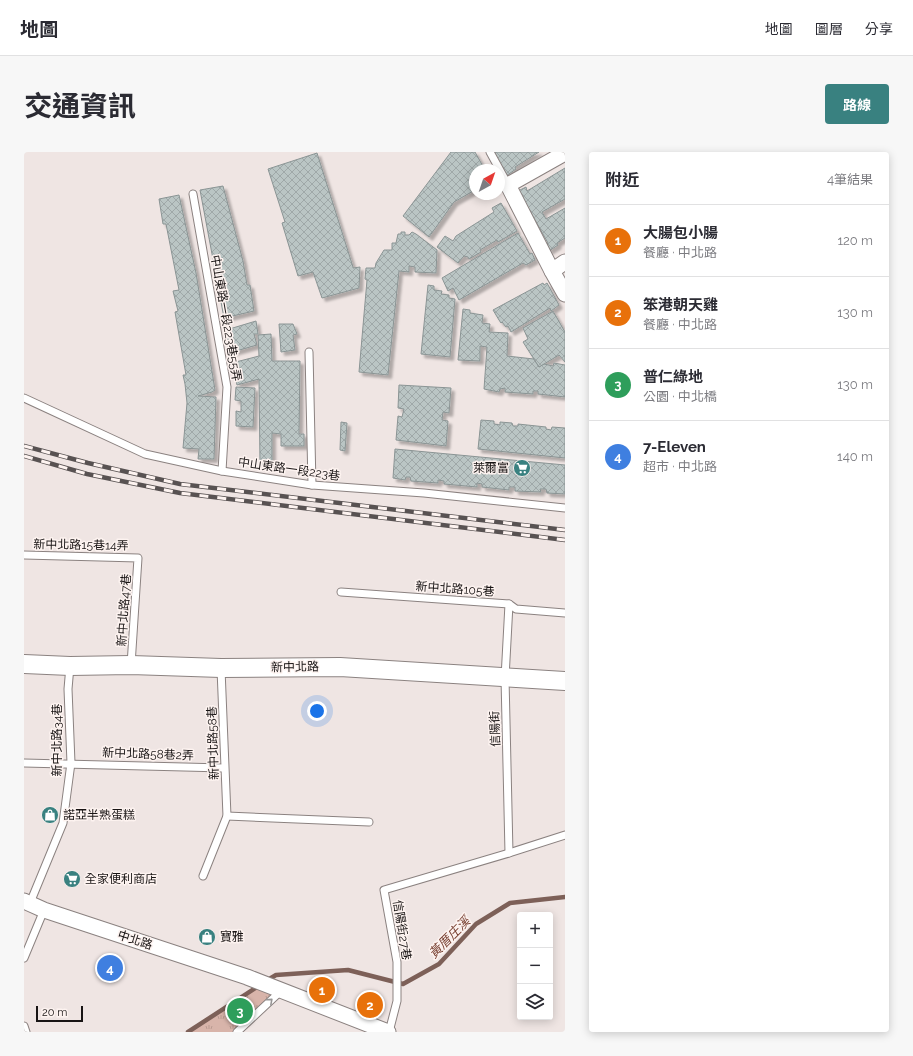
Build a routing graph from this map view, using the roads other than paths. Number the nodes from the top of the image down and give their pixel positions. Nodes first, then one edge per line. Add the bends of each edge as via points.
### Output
1 (490, 152) edge
2 (565, 154) edge
3 (508, 185) junction
4 (193, 194) dead end
5 (565, 262) edge
6 (552, 271) junction
7 (565, 294) edge
8 (309, 352) dead end
9 (24, 398) edge
10 (222, 471) junction
11 (312, 486) junction
12 (565, 508) edge
13 (24, 555) edge
14 (138, 558) joint
15 (341, 592) dead end
16 (509, 604) junction
17 (565, 613) edge
18 (24, 664) edge
19 (131, 665) junction
20 (70, 666) junction
21 (221, 668) junction
22 (505, 678) junction
23 (565, 681) edge
24 (24, 763) edge
25 (71, 763) junction
26 (224, 768) junction
27 (227, 816) junction
28 (369, 822) dead end
29 (565, 835) edge
30 (509, 853) junction
31 (203, 876) dead end
32 (27, 902) edge
33 (44, 910) junction
34 (24, 958) edge
35 (282, 990) junction
36 (24, 1026) edge
37 (26, 1032) edge
38 (237, 1032) edge
39 (389, 1032) edge

1 - 3 lane
2 - 3 street
3 - 6 street
4 - 10 lane, 中山東路一段223巷55弄 via 227,387
5 - 6 street
6 - 7 street
8 - 11 lane
9 - 10 lane, 中山東路一段223巷 via 145,454
10 - 11 lane, 中山東路一段223巷
11 - 12 lane, 中山東路一段223巷 via 424,493
13 - 14 lane, 新中北路15巷14弄
14 - 19 lane, 新中北路47巷
15 - 16 lane, 新中北路105巷
16 - 17 lane, 新中北路105巷 via 516,610
16 - 22 lane, 信陽街
18 - 20 street, 新中北路
19 - 20 street, 新中北路
19 - 21 street, 新中北路
20 - 25 lane, 新中北路34巷 via 68,689
21 - 22 street, 新中北路 via 340,667
21 - 26 lane, 新中北路58巷
22 - 23 street, 新中北路
22 - 30 lane, 信陽街
24 - 25 lane, 新中北路58巷2弄
25 - 26 lane, 新中北路58巷2弄
25 - 32 lane, 新中北路34巷 via 63,823
26 - 27 lane, 新中北路58巷
27 - 28 lane
27 - 31 lane, 新中北路58巷
29 - 30 lane
30 - 39 lane, 信陽街27巷 via 384,890 397,962 397,1001
32 - 33 street, 中北路
33 - 34 lane
33 - 35 street, 中北路
38 -> 35 lane
35 - 39 street
36 - 37 lane

